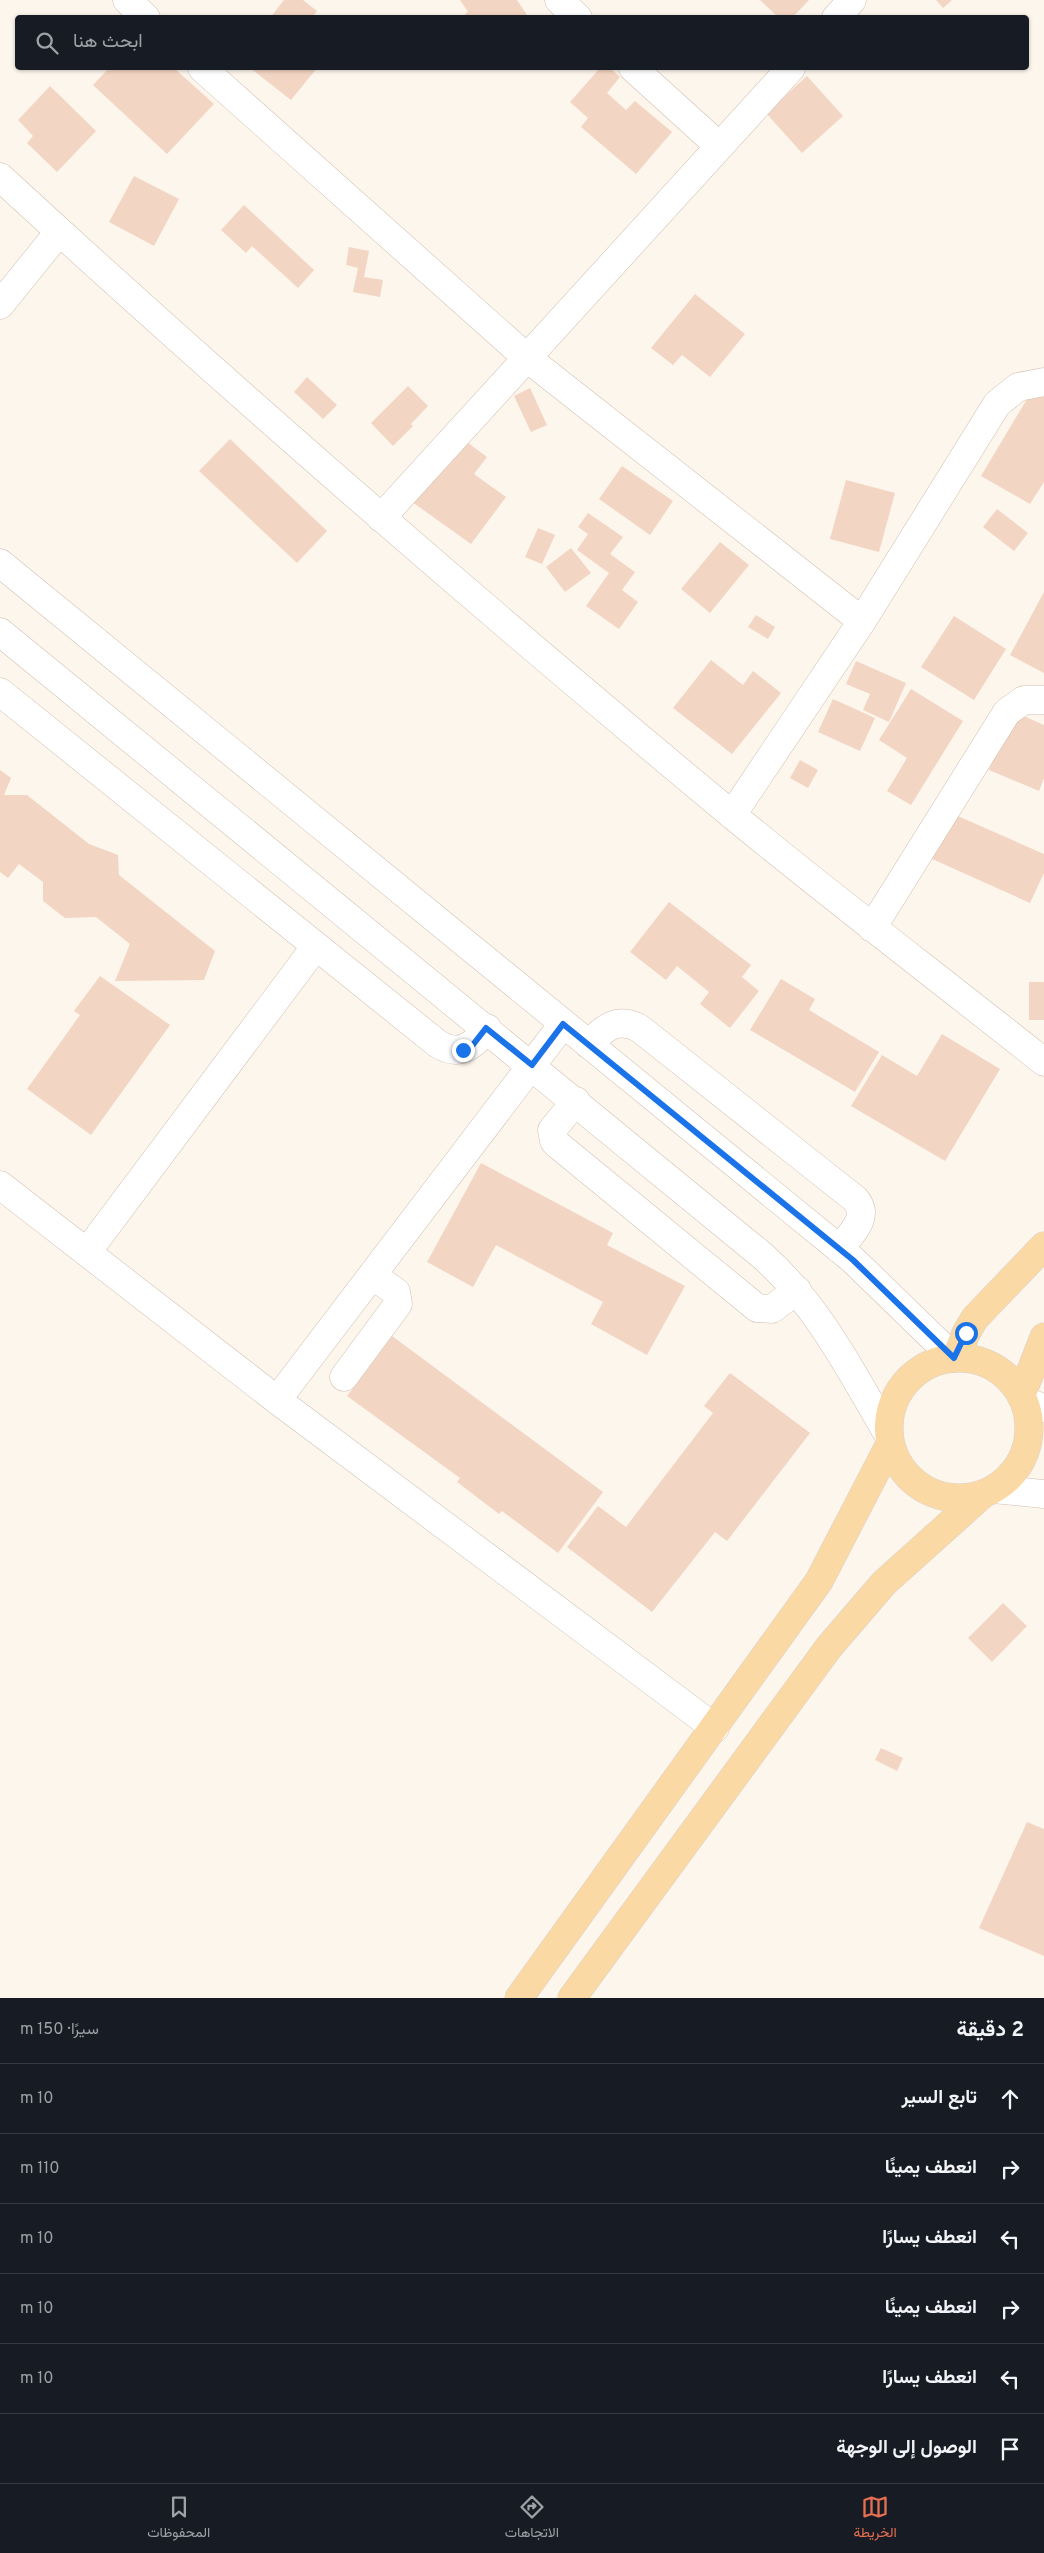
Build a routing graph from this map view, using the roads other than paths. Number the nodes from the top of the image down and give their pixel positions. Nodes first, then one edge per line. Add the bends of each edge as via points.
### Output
1 (127, 0) edge
2 (559, 0) edge
3 (852, 0) edge
4 (143, 15) edge
5 (575, 15) edge
6 (839, 15) edge
7 (204, 70) edge
8 (635, 70) edge
9 (788, 70) edge
10 (719, 146) junction
11 (0, 178) edge
12 (59, 232) junction
13 (4, 291) edge
14 (527, 358) junction
15 (1044, 382) edge
16 (381, 518) junction
17 (0, 563) edge
18 (862, 621) junction
19 (0, 632) edge
20 (0, 692) edge
21 (1044, 700) edge
22 (732, 815) junction
23 (872, 928) junction
24 (316, 946) junction
25 (563, 1024) junction
26 (486, 1028) junction
27 (588, 1044) junction
28 (1044, 1062) edge
29 (532, 1065) junction
30 (576, 1101) junction
31 (0, 1184) edge
32 (1044, 1246) edge
33 (839, 1249) junction
34 (87, 1252) junction
35 (372, 1276) junction
36 (797, 1290) junction
37 (1044, 1337) edge
38 (955, 1358) junction
39 (344, 1377) dead end
40 (277, 1400) junction
41 (1030, 1402) edge
42 (890, 1440) junction
43 (989, 1491) junction
44 (1044, 1494) edge
45 (715, 1728) junction
46 (519, 1998) edge
47 (572, 1998) edge

1 - 4 street
2 - 5 street
3 - 6 street
7 - 14 street
8 - 10 street
9 - 10 street
10 - 14 street
11 - 12 street
12 - 13 street
12 - 16 street
14 - 16 street
14 - 18 street
15 - 18 street via 1018,387 997,404
16 - 22 street
17 - 25 street
18 - 22 street
19 - 26 street
20 - 24 street
21 - 23 street via 1024,700 1007,712
22 - 23 street
23 - 28 street
24 - 26 street via 446,1049 454,1051 472,1046
24 - 34 street
25 - 27 street
25 - 29 street
26 - 29 street
27 - 33 street
27 - 33 street via 612,1024 630,1023 639,1028 855,1199 862,1210 862,1217
29 - 30 street
29 - 35 street
30 - 36 street via 764,1257
30 - 36 street via 552,1130 558,1145 757,1308 772,1309
31 - 34 street
32 - 38 main road via 975,1318
33 - 38 street via 869,1273
34 - 40 street
35 - 39 street via 396,1292 398,1304
35 - 40 street
36 - 42 street via 820,1320
37 - 41 main road
38 - 41 main road via 994,1367
38 - 42 main road via 932,1364 913,1375 899,1393 890,1413
40 - 45 street
41 - 43 main road via 1028,1440 1022,1459 1010,1476
42 - 43 main road via 898,1462 910,1478 926,1490 944,1497 964,1498
42 - 45 main road via 819,1581
43 - 44 street
43 - 47 main road via 884,1583 829,1647
45 - 46 main road

